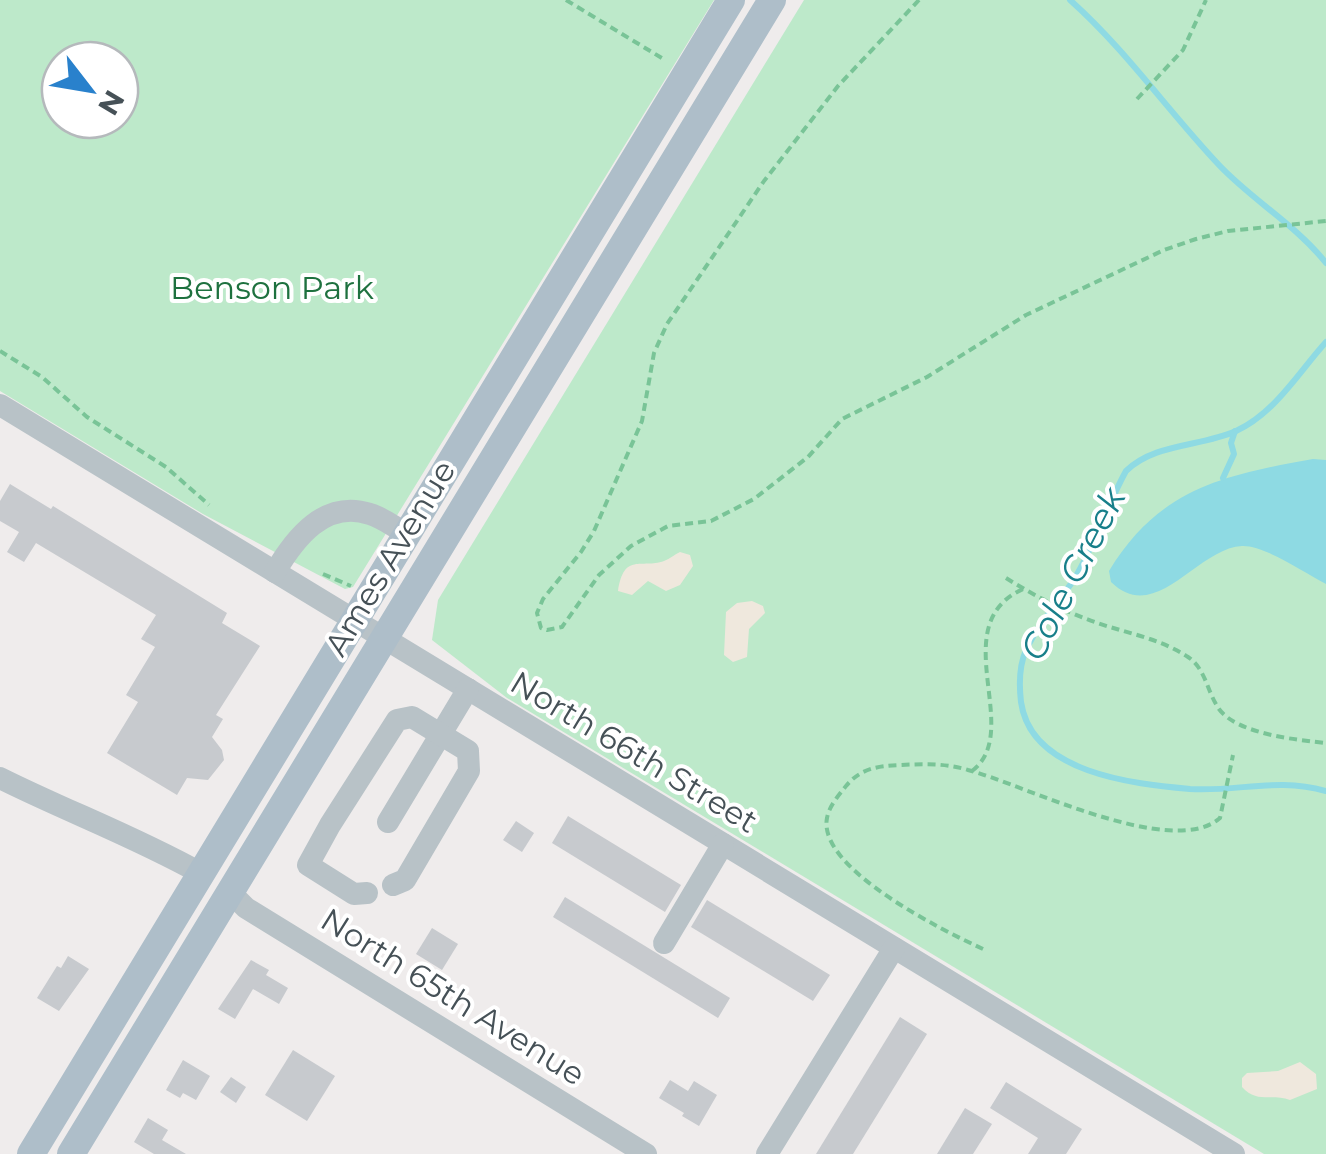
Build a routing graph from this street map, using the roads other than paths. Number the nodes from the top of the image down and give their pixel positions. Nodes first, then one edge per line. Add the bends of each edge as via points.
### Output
1 (731, 0) edge
2 (772, 0) edge
3 (0, 406) edge
4 (406, 533) junction
5 (275, 572) junction
6 (354, 619) junction
7 (383, 636) junction
8 (468, 688) junction
9 (442, 733) junction
10 (0, 778) edge
11 (388, 822) dead end
12 (723, 844) junction
13 (200, 873) junction
14 (393, 884) dead end
15 (229, 891) junction
16 (367, 893) dead end
17 (664, 944) dead end
18 (894, 948) junction
19 (31, 1154) edge
20 (71, 1154) edge
21 (646, 1154) edge
22 (767, 1154) edge
23 (1234, 1154) edge

1 - 4 main road, Ames Avenue
2 - 7 main road, Ames Avenue
3 - 5 street, North 66th Street
4 - 5 street via 366,512 332,514 301,534
4 - 6 main road, Ames Avenue
5 - 6 street, North 66th Street
6 - 7 street, North 66th Street
6 - 13 main road, Ames Avenue
7 - 8 street, North 66th Street
7 - 15 main road, Ames Avenue
8 - 9 street
8 - 12 street, North 66th Street
9 - 11 street
9 - 14 street via 468,751 470,771 405,880
9 - 16 street via 412,717 397,720 308,865 354,894
10 - 13 street
12 - 17 street
12 - 18 street, North 66th Street
13 - 19 main road, Ames Avenue
15 - 20 main road, Ames Avenue
15 - 21 street, North 65th Avenue via 246,908
18 - 22 street
18 - 23 street, North 66th Street

